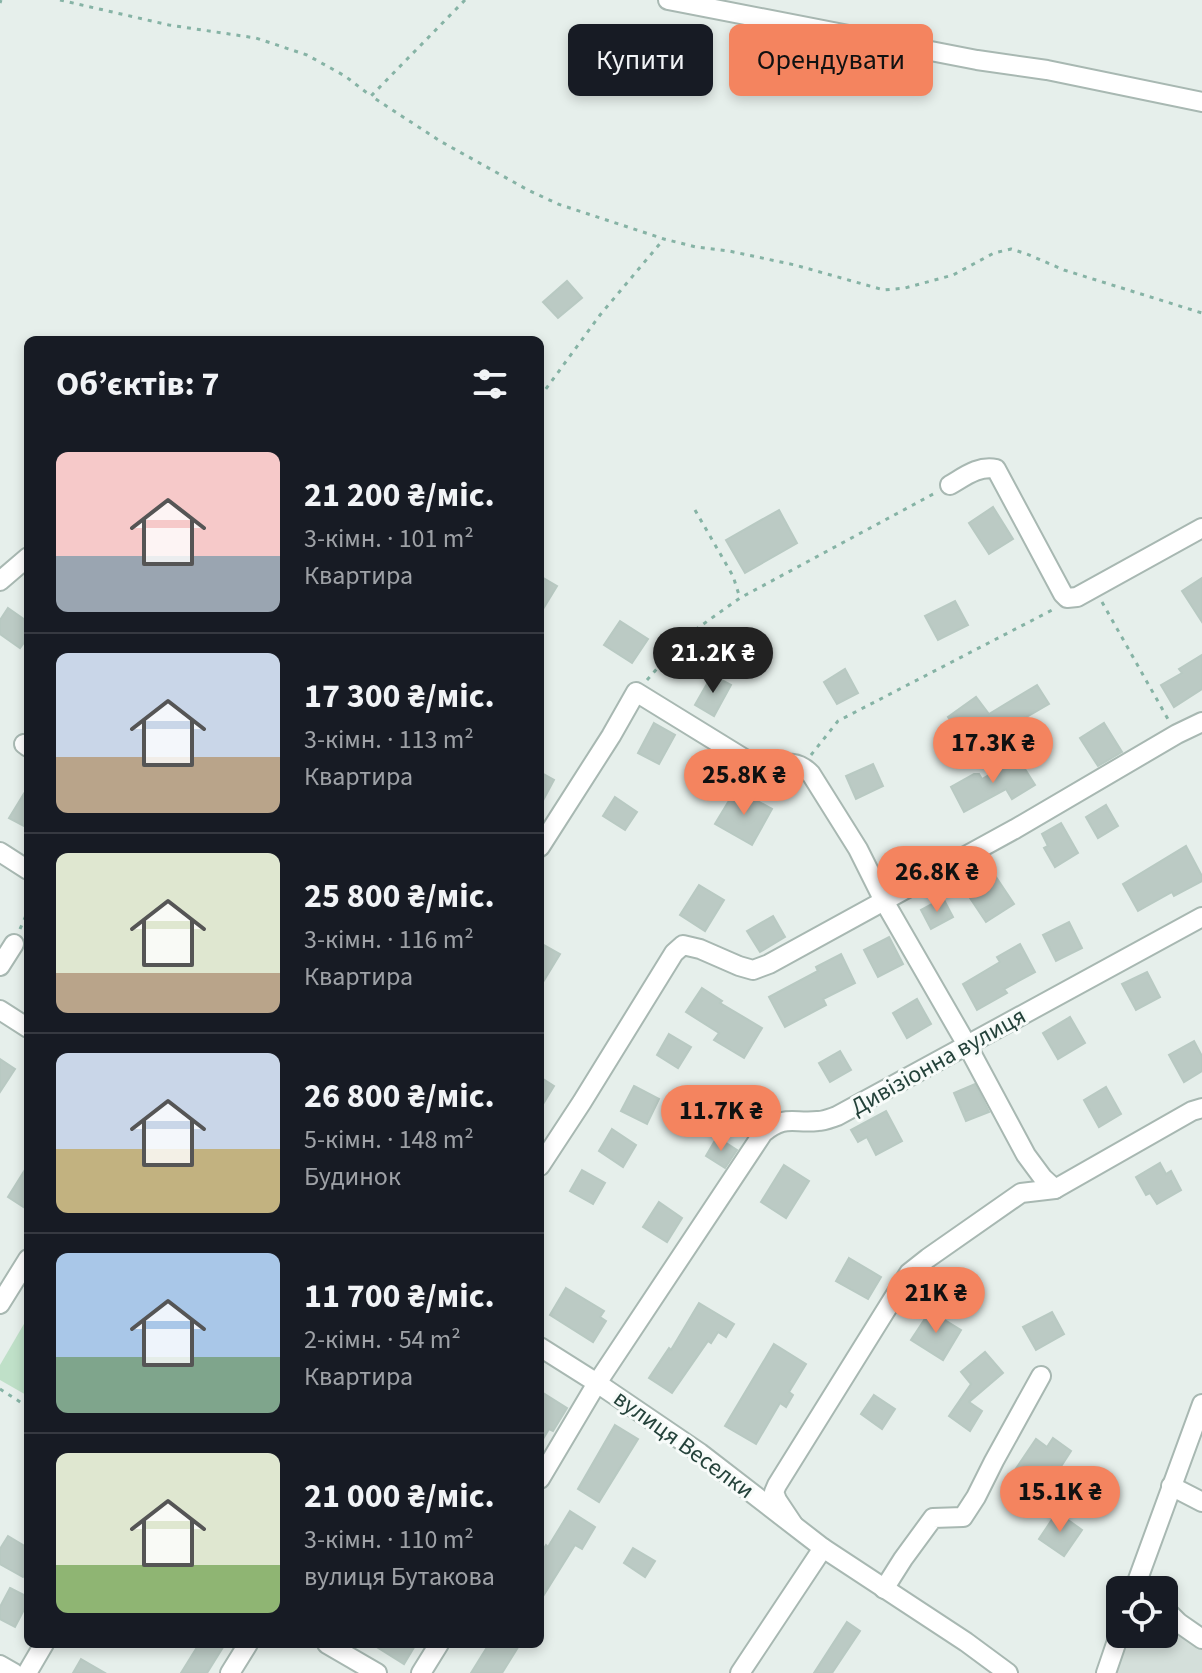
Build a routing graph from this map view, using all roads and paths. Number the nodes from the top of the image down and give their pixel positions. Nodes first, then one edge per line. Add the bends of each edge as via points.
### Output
1 (60, 0) edge
2 (465, 0) edge
3 (668, 0) edge
4 (371, 96) junction
5 (1202, 102) edge
6 (664, 239) junction
7 (1202, 313) edge
8 (544, 392) edge
9 (950, 485) joint
10 (695, 510) dead end
11 (1202, 528) edge
12 (24, 560) edge
13 (0, 581) edge
14 (1094, 587) junction
15 (1077, 597) junction
16 (740, 598) junction
17 (636, 692) junction
18 (1202, 722) edge
19 (1177, 734) junction
20 (803, 766) junction
21 (544, 841) edge
22 (0, 852) edge
23 (24, 867) edge
24 (884, 901) junction
25 (1202, 917) edge
26 (24, 920) edge
27 (14, 944) joint
28 (0, 966) edge
29 (0, 1010) edge
30 (24, 1025) edge
31 (967, 1045) junction
32 (1202, 1108) edge
33 (544, 1160) edge
34 (1055, 1189) junction
35 (24, 1265) edge
36 (0, 1304) edge
37 (544, 1350) edge
38 (1041, 1376) dead end
39 (597, 1383) junction
40 (0, 1389) edge
41 (24, 1404) edge
42 (1202, 1404) edge
43 (544, 1472) edge
44 (1171, 1486) junction
45 (1202, 1502) edge
46 (793, 1524) junction
47 (823, 1548) junction
48 (1142, 1576) edge
49 (884, 1589) junction
50 (1178, 1622) edge
51 (1202, 1639) edge
52 (42, 1648) edge
53 (246, 1648) edge
54 (334, 1648) edge
55 (437, 1648) edge
56 (1115, 1648) edge
57 (0, 1665) edge
58 (14, 1673) edge
59 (27, 1673) edge
60 (230, 1673) edge
61 (377, 1673) edge
62 (421, 1673) edge
63 (740, 1673) edge
64 (1008, 1673) edge
65 (1106, 1673) edge

1 - 4 path via 256,38 307,55
2 - 4 path
3 - 5 street
4 - 6 path via 528,190
6 - 7 path via 795,265 884,290 953,275 1011,249
6 - 8 path
9 - 15 street via 979,469 996,469 1063,594
9 - 16 path
10 - 16 path
11 - 14 street
12 - 13 street
14 - 15 street
14 - 19 path
15 - 20 path via 838,721
16 - 17 path via 685,637
17 - 20 street via 761,769
17 - 21 street
18 - 19 street
19 - 24 street
20 - 24 street via 858,849
22 - 23 street
24 - 31 street
24 - 33 street via 753,970 683,945
25 - 31 street, Дивізіонна вулиця
26 - 27 path
27 - 28 street
29 - 30 street
31 - 34 street via 1026,1155
31 - 39 street, Дивізіонна вулиця via 837,1116 817,1122 791,1120 763,1133
32 - 34 street
34 - 46 street via 1021,1193 909,1273 777,1485 777,1500
35 - 36 street
37 - 39 street, вулиця Веселки
38 - 49 street via 963,1517 933,1518
39 - 43 street, Дивізіонна вулиця
39 - 46 street, вулиця Веселки
40 - 41 path
42 - 44 street
44 - 45 street
44 - 48 street
46 - 47 street, вулиця Веселки
47 - 49 street, вулиця Веселки
47 - 63 street
49 - 64 street, вулиця Веселки
50 - 51 street
52 - 59 street
53 - 60 street
54 - 61 street
55 - 62 street
56 - 65 street
57 - 58 street

